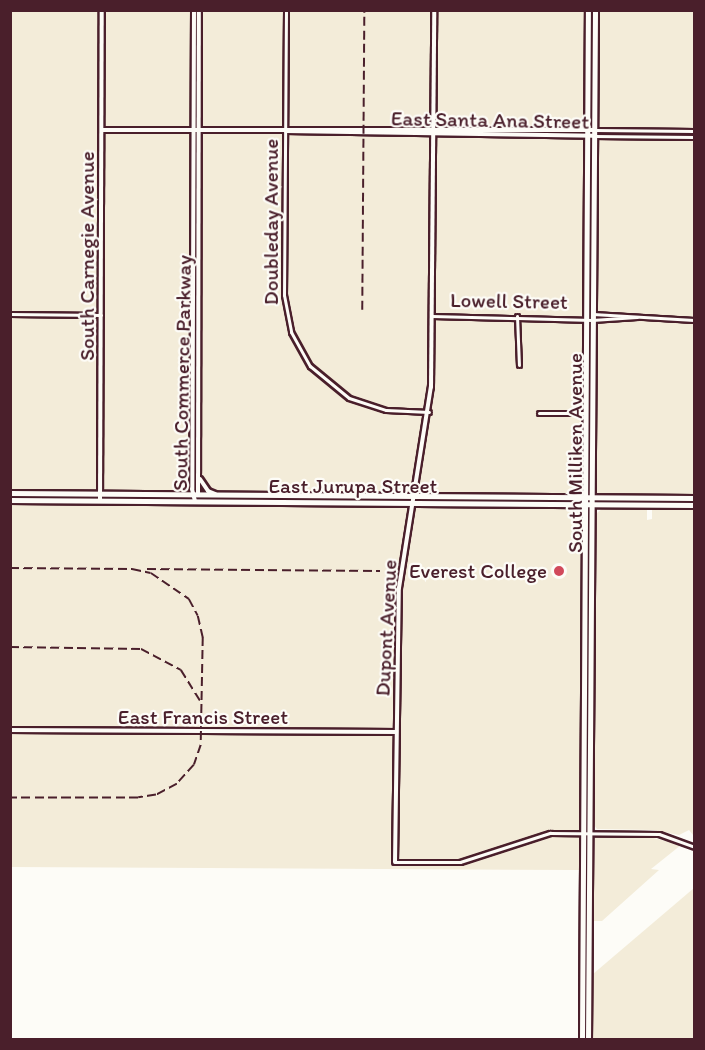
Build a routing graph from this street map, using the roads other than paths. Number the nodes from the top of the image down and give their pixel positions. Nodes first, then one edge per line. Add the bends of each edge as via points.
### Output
1 (102, 10) edge
2 (194, 10) edge
3 (199, 10) edge
4 (286, 10) edge
5 (434, 10) edge
6 (588, 10) edge
7 (595, 10) edge
8 (434, 129) junction
9 (103, 130) junction
10 (198, 130) junction
11 (590, 130) junction
12 (285, 131) junction
13 (694, 131) edge
14 (434, 135) junction
15 (587, 136) junction
16 (594, 136) junction
17 (694, 137) edge
18 (10, 315) edge
19 (101, 315) junction
20 (694, 315) edge
21 (432, 316) junction
22 (517, 316) junction
23 (586, 317) junction
24 (592, 317) junction
25 (687, 318) junction
26 (694, 320) edge
27 (519, 365) dead end
28 (429, 412) junction
29 (539, 413) dead end
30 (585, 413) junction
31 (198, 473) junction
32 (10, 493) edge
33 (52, 493) junction
34 (100, 494) junction
35 (195, 495) junction
36 (220, 495) junction
37 (414, 496) junction
38 (584, 497) junction
39 (591, 497) junction
40 (694, 498) edge
41 (10, 500) edge
42 (18, 501) junction
43 (100, 501) junction
44 (195, 501) junction
45 (413, 502) junction
46 (591, 505) junction
47 (694, 505) edge
48 (584, 506) junction
49 (10, 730) edge
50 (396, 732) junction
51 (583, 832) junction
52 (589, 833) junction
53 (694, 847) edge
54 (394, 862) joint
55 (582, 1037) edge
56 (588, 1037) edge

1 - 9 street, South Carnegie Avenue
2 - 10 street, South Commerce Parkway
3 - 10 street, South Commerce Parkway
4 - 12 street, Doubleday Avenue
5 - 8 street, Dupont Avenue
6 - 11 main road, South Milliken Avenue
7 - 11 main road, South Milliken Avenue
8 - 11 street, East Santa Ana Street
8 - 12 street, East Santa Ana Street
8 - 14 street, Dupont Avenue
9 - 10 street, East Santa Ana Street
9 - 19 street, South Carnegie Avenue
10 - 12 street, East Santa Ana Street
10 - 31 street, South Commerce Parkway
10 - 35 street, South Commerce Parkway
11 - 13 street, East Santa Ana Street
11 - 15 main road, South Milliken Avenue
11 - 16 main road, South Milliken Avenue
12 - 14 street, East Santa Ana Street
12 - 28 street, Doubleday Avenue via 284,295 296,345 318,376 349,398 386,410
14 - 15 street, East Santa Ana Street
14 - 21 street, Dupont Avenue
15 - 16 street, East Santa Ana Street
15 - 23 main road, South Milliken Avenue
16 - 17 street, East Santa Ana Street
16 - 24 main road, South Milliken Avenue
18 - 19 street
19 - 34 street, South Carnegie Avenue
20 - 25 street, Lowell Street
21 - 22 street, Lowell Street
21 - 28 street, Dupont Avenue
22 - 23 street, Lowell Street
22 - 27 street
23 - 24 street, Lowell Street
23 - 30 main road, South Milliken Avenue
24 - 25 street, Lowell Street
24 - 39 main road, South Milliken Avenue
25 - 26 street, Lowell Street
28 - 37 street, Dupont Avenue
29 - 30 street
30 - 38 main road, South Milliken Avenue
31 - 35 street, South Commerce Parkway
31 - 36 street via 203,486
32 - 33 main road, East Jurupa Street
33 - 34 main road, East Jurupa Street
33 - 42 main road via 23,496
34 - 35 main road, East Jurupa Street
34 - 43 street, South Carnegie Avenue
35 - 36 main road, East Jurupa Street
35 - 44 street, South Commerce Parkway
36 - 37 main road, East Jurupa Street
37 - 38 main road, East Jurupa Street
37 - 45 street, Dupont Avenue
38 - 39 main road, East Jurupa Street
38 - 48 main road, South Milliken Avenue
39 - 40 main road, East Jurupa Street
39 - 46 main road, South Milliken Avenue
41 - 42 main road, East Jurupa Street
42 - 43 main road, East Jurupa Street
43 - 44 main road, East Jurupa Street
44 - 45 main road, East Jurupa Street
45 - 48 main road, East Jurupa Street
45 - 50 street, Dupont Avenue via 399,588
46 - 47 main road, East Jurupa Street
46 - 48 main road, East Jurupa Street
46 - 52 main road, South Milliken Avenue
48 - 51 main road, South Milliken Avenue
49 - 50 street, East Francis Street
50 - 54 street, Dupont Avenue
51 - 52 street
51 - 54 street via 534,835 460,862
51 - 55 main road, South Milliken Avenue
52 - 53 street via 659,834
52 - 56 main road, South Milliken Avenue
55 - 56 main road

